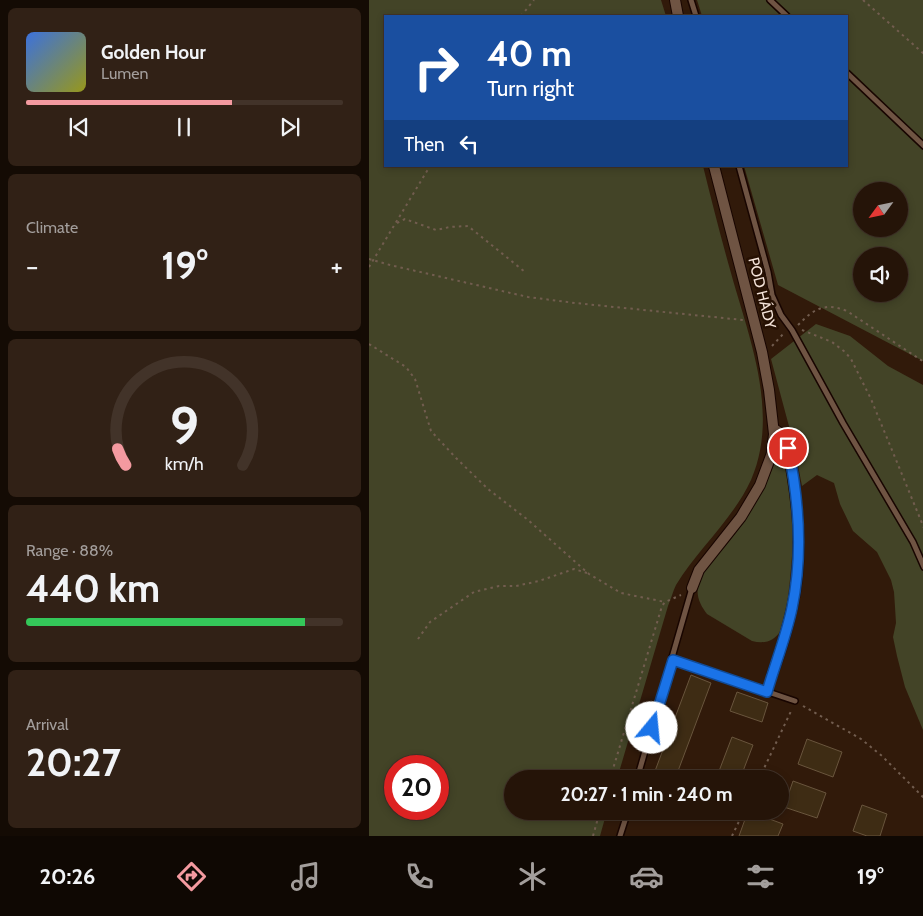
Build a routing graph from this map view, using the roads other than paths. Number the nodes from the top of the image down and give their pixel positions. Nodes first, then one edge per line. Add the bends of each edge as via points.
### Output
1 (675, 0) edge
2 (691, 0) edge
3 (770, 0) edge
4 (678, 15) edge
5 (696, 15) edge
6 (786, 15) edge
7 (848, 74) edge
8 (923, 146) edge
9 (714, 167) edge
10 (739, 167) edge
11 (774, 429) junction
12 (923, 567) edge
13 (692, 588) joint
14 (673, 660) junction
15 (772, 674) joint
16 (767, 692) junction
17 (795, 701) road end
18 (640, 770) edge
19 (625, 820) edge
20 (620, 836) edge

1 - 4 street
2 - 5 lane
3 - 6 lane
7 - 8 lane
9 - 11 street, POD HÁDY via 761,352
10 - 12 lane via 772,295 913,542
11 - 13 street, POD HÁDY via 772,453 760,485 741,516 699,570
11 - 15 street, POD HÁDY via 785,436 791,461 796,494 798,556 793,607
13 - 14 lane
14 - 16 lane
14 - 18 lane
15 - 16 lane
16 - 17 lane
19 - 20 lane

